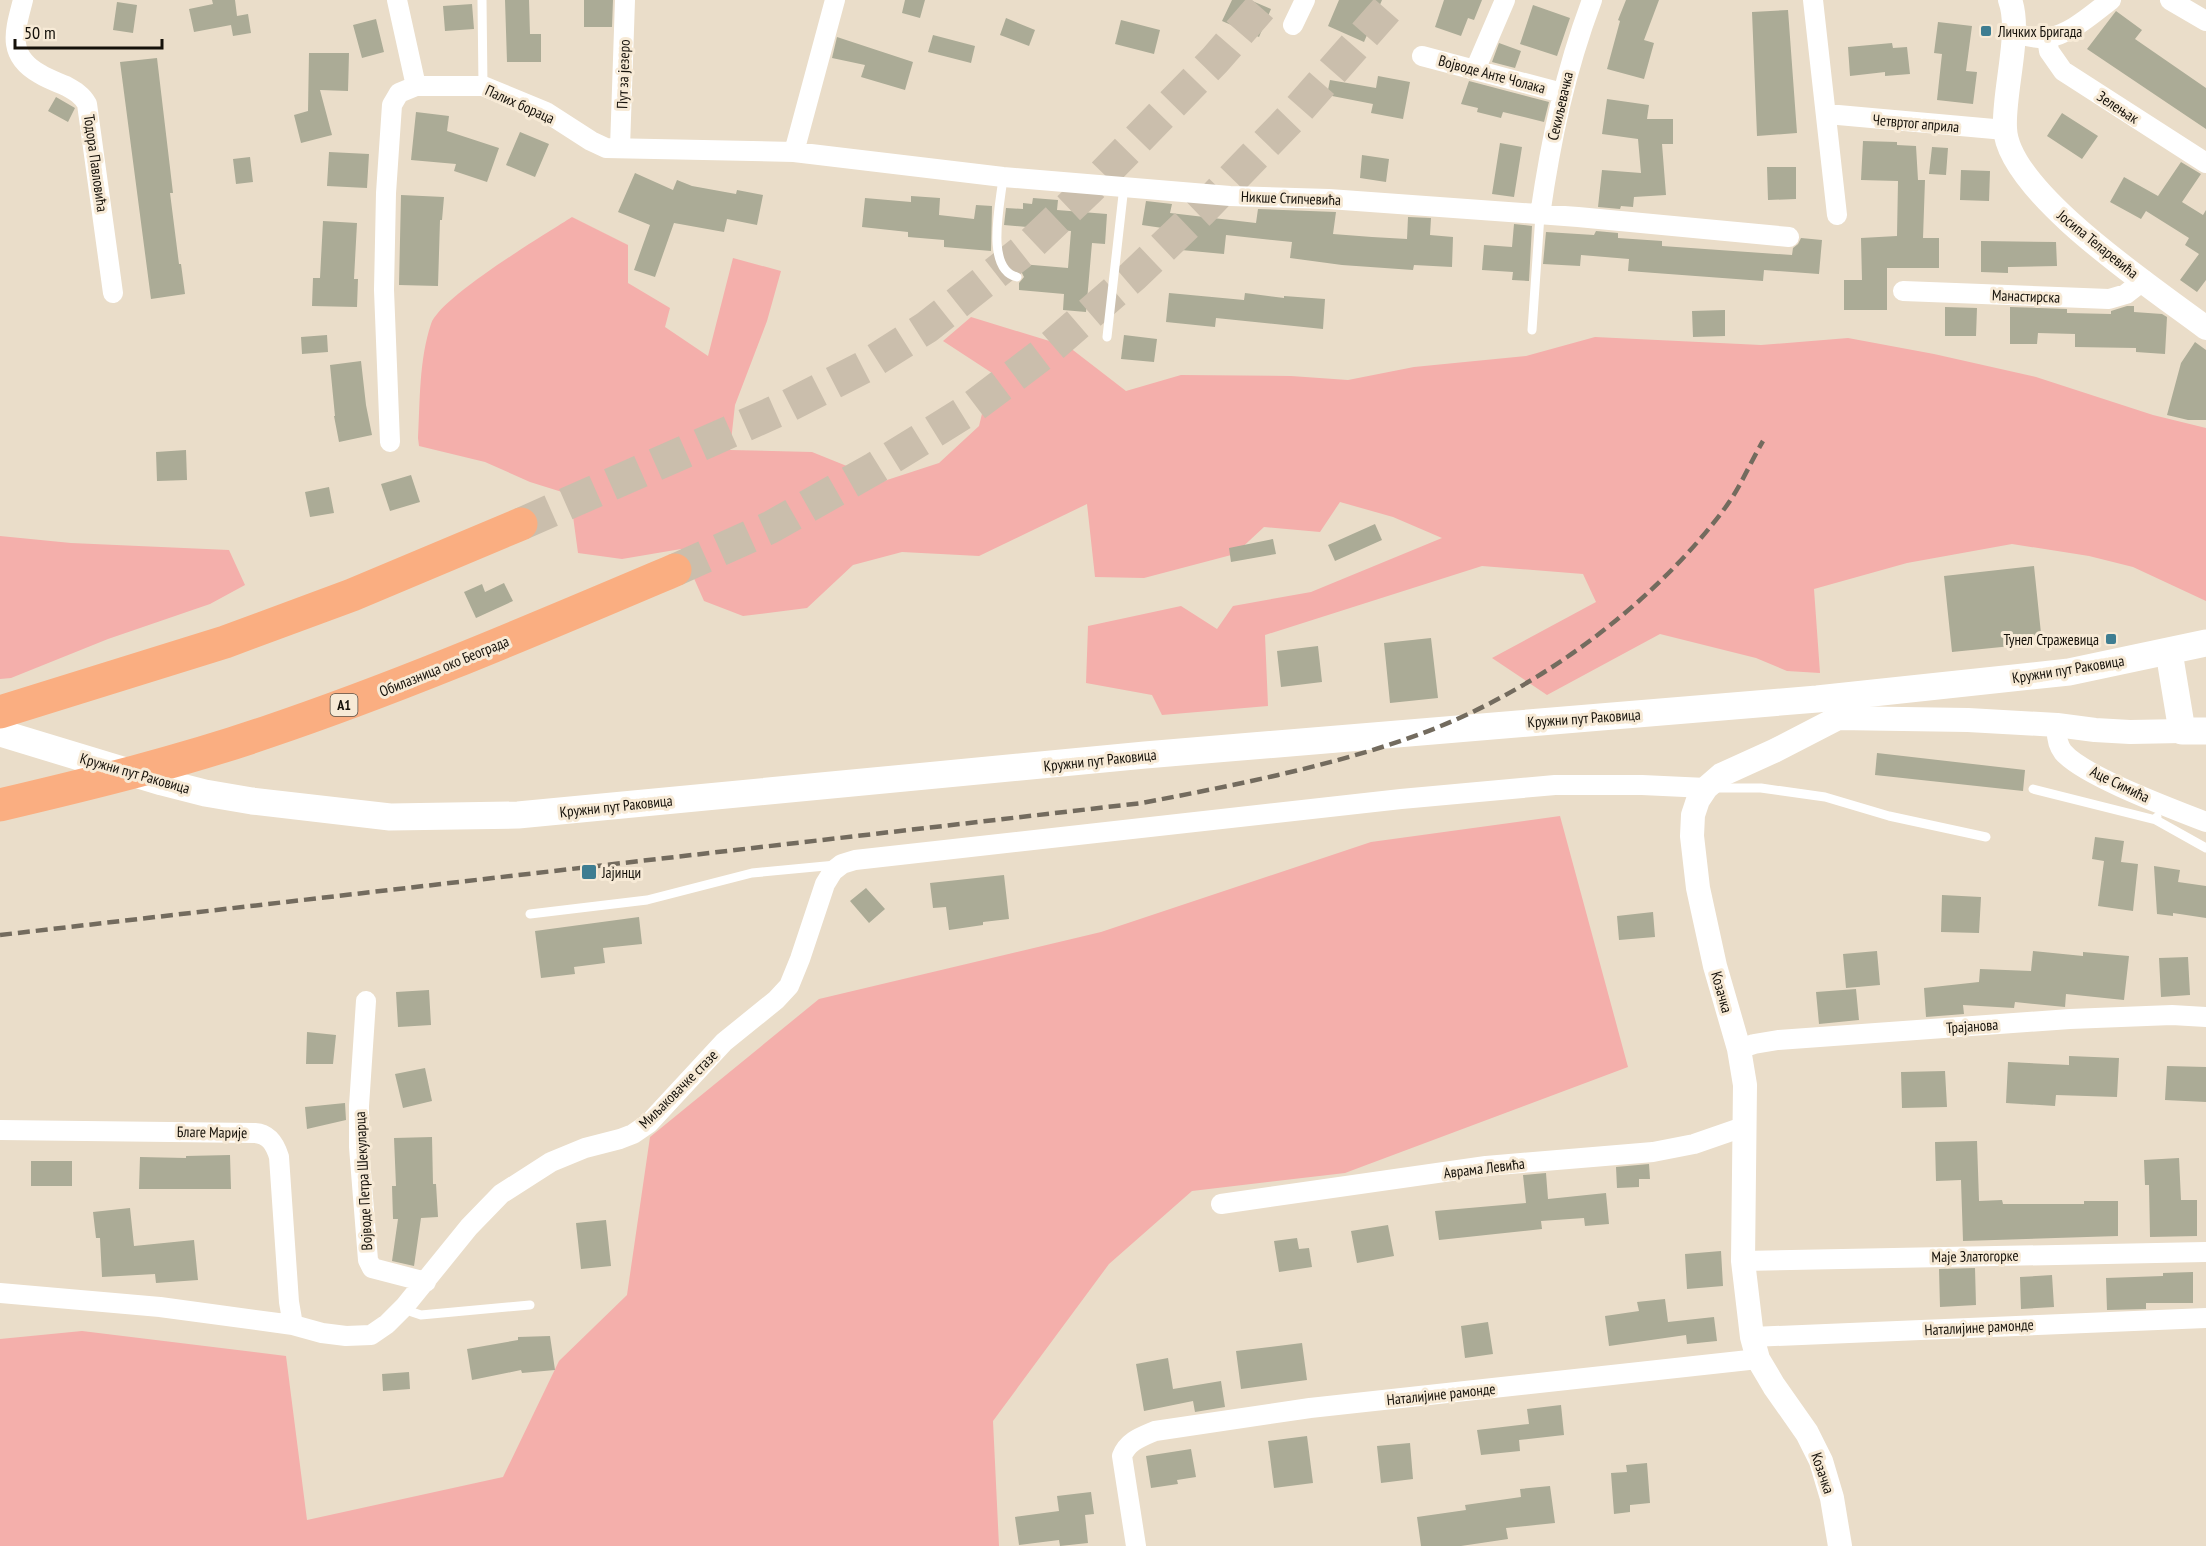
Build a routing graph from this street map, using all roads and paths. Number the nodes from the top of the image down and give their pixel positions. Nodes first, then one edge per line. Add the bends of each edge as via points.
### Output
1 (23, 0) edge
2 (397, 0) edge
3 (482, 0) edge
4 (625, 0) edge
5 (835, 0) edge
6 (1305, 0) edge
7 (1505, 0) edge
8 (1592, 0) edge
9 (1813, 0) edge
10 (2010, 0) edge
11 (2111, 0) edge
12 (2170, 0) edge
13 (2202, 12) edge
14 (1293, 25) dead end
15 (2013, 33) junction
16 (2047, 38) junction
17 (1422, 56) dead end
18 (1475, 70) junction
19 (416, 86) junction
20 (483, 86) junction
21 (1562, 93) junction
22 (1827, 114) junction
23 (2005, 130) junction
24 (620, 148) junction
25 (794, 152) junction
26 (2206, 163) edge
27 (1003, 177) junction
28 (1124, 186) junction
29 (1540, 215) junction
30 (1837, 215) dead end
31 (1789, 237) dead end
32 (1017, 277) dead end
33 (2144, 280) junction
34 (1903, 291) dead end
35 (113, 293) dead end
36 (2206, 328) edge
37 (1532, 330) dead end
38 (1107, 337) dead end
39 (390, 442) dead end
40 (521, 524) tunnel mouth
41 (675, 570) tunnel mouth
42 (2206, 643) edge
43 (2169, 652) junction
44 (0, 712) edge
45 (2057, 725) junction
46 (2194, 731) edge
47 (0, 733) edge
48 (1706, 788) junction
49 (2033, 789) dead end
50 (0, 805) edge
51 (2158, 812) junction
52 (2206, 822) edge
53 (1986, 837) dead end
54 (2206, 848) edge
55 (842, 864) junction
56 (530, 914) dead end
57 (366, 1002) dead end
58 (2206, 1017) edge
59 (1739, 1049) junction
60 (1746, 1126) junction
61 (0, 1130) edge
62 (1221, 1204) dead end
63 (2206, 1252) edge
64 (1743, 1261) junction
65 (426, 1282) junction
66 (0, 1293) edge
67 (530, 1305) dead end
68 (405, 1306) junction
69 (2206, 1318) edge
70 (292, 1324) junction
71 (1755, 1348) junction
72 (1136, 1546) edge
73 (1836, 1546) edge

1 - 35 street, Тодора Павловића via 17,54 29,67 75,91 87,104
2 - 19 street
3 - 20 lane
4 - 24 street, Пут за језеро
5 - 25 street
6 - 14 street
7 - 18 street
8 - 21 street, Секиљевачка
9 - 22 street
10 - 15 street, Јосипа Теларевића
11 - 16 street via 2072,28
12 - 13 street
15 - 16 street
15 - 23 street, Јосипа Теларевића
16 - 26 street, Зелењак via 2049,51 2063,71
17 - 18 street, Војводе Анте Чолака
18 - 21 street, Војводе Анте Чолака
19 - 20 street, Палих бораца
19 - 39 street via 399,93 392,105 384,290
20 - 24 street, Палих бораца via 546,112 601,146
21 - 29 street, Секиљевачка
22 - 23 street, Четвртог априла
22 - 30 street
23 - 33 street, Јосипа Теларевића via 2022,169 2043,196 2071,225
24 - 25 street, Палих бораца
25 - 27 street, Никше Стипчевића
27 - 28 street, Никше Стипчевића
27 - 32 lane via 996,246 1003,269
28 - 29 street, Никше Стипчевића
28 - 38 lane
29 - 31 street, Никше Стипчевића
29 - 37 lane
33 - 34 street, Манастирска via 2127,294 2109,299
33 - 36 street, Јосипа Теларевића
40 - 44 highway via 352,596 225,642
41 - 50 highway, Обилазница око Београда / A1 via 484,651 305,719 180,758
42 - 43 main road, Кружни пут Раковица
43 - 46 main road
43 - 47 main road, Кружни пут Раковица via 2068,672 1817,699 1155,754 518,815 390,817 252,801 162,782
45 - 46 street, Козачка via 2130,732
45 - 48 street, Козачка via 1838,718 1730,770
45 - 51 street, Аце Симића via 2057,742 2069,758
48 - 53 lane via 1761,788 1825,797 1889,816
48 - 55 street via 1555,785 1401,799
48 - 59 street, Козачка via 1693,815 1694,858 1714,966
49 - 51 lane
51 - 52 street, Аце Симића
51 - 54 lane
55 - 56 lane via 752,873 647,900
55 - 65 street, Миљаковачке стазе via 825,884 793,977 776,1000 724,1042 633,1134 551,1162 501,1194
57 - 65 street, Војводе Петра Шекуларца via 359,1147 368,1260 372,1268
58 - 59 street, Трајанова via 2172,1015 1950,1027 1778,1040
59 - 60 street, Козачка
60 - 62 street, Аврама Левића via 1694,1144 1653,1152 1486,1167
60 - 64 street, Козачка
61 - 70 street, Благе Марије via 266,1136 279,1157
63 - 64 street, Маје Златогорке
64 - 71 street, Козачка
65 - 68 street, Миљаковачке стазе
66 - 70 street
67 - 68 lane via 421,1315
68 - 70 street, Миљаковачке стазе via 371,1335 322,1333
69 - 71 street, Наталијине рамонде
71 - 72 street, Наталијине рамонде via 1155,1431 1129,1445 1122,1456
71 - 73 street, Козачка via 1821,1461 1832,1498

